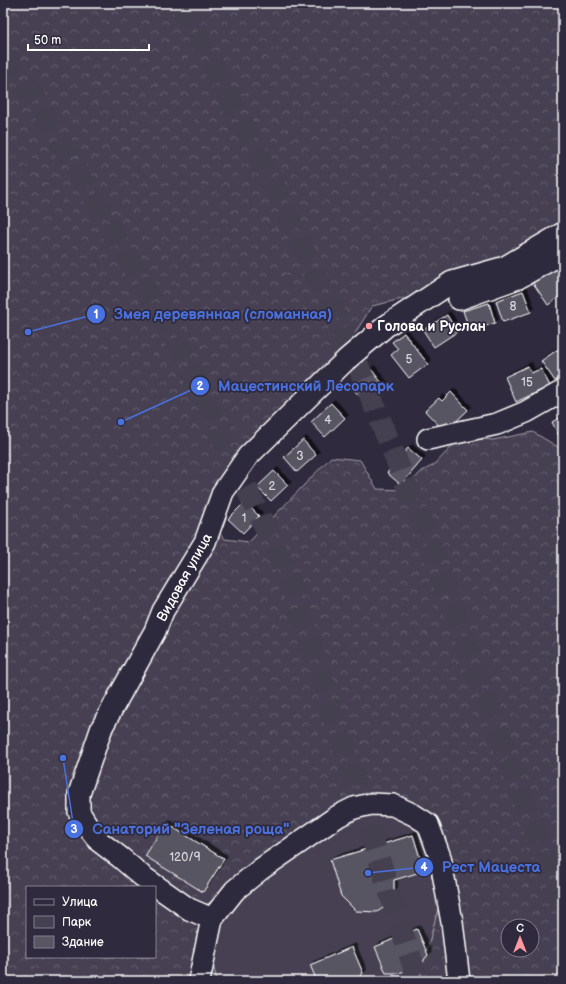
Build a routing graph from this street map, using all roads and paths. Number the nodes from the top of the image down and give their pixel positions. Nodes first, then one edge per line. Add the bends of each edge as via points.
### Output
1 (563, 233) edge
2 (563, 250) edge
3 (459, 299) dead end
4 (563, 391) edge
5 (428, 439) dead end
6 (212, 919) junction
7 (198, 981) edge
8 (459, 981) edge

1 - 6 street, Видовая улица via 505,267 452,282 386,326 346,360 248,456 223,492 205,542 163,611 155,631 102,727 79,794 79,812 100,842 142,876 189,909
2 - 3 street via 559,255 518,278
4 - 5 street via 526,412 497,424
6 - 7 street
6 - 8 street via 235,890 338,816 354,808 371,804 393,805 428,824 440,858 452,922

